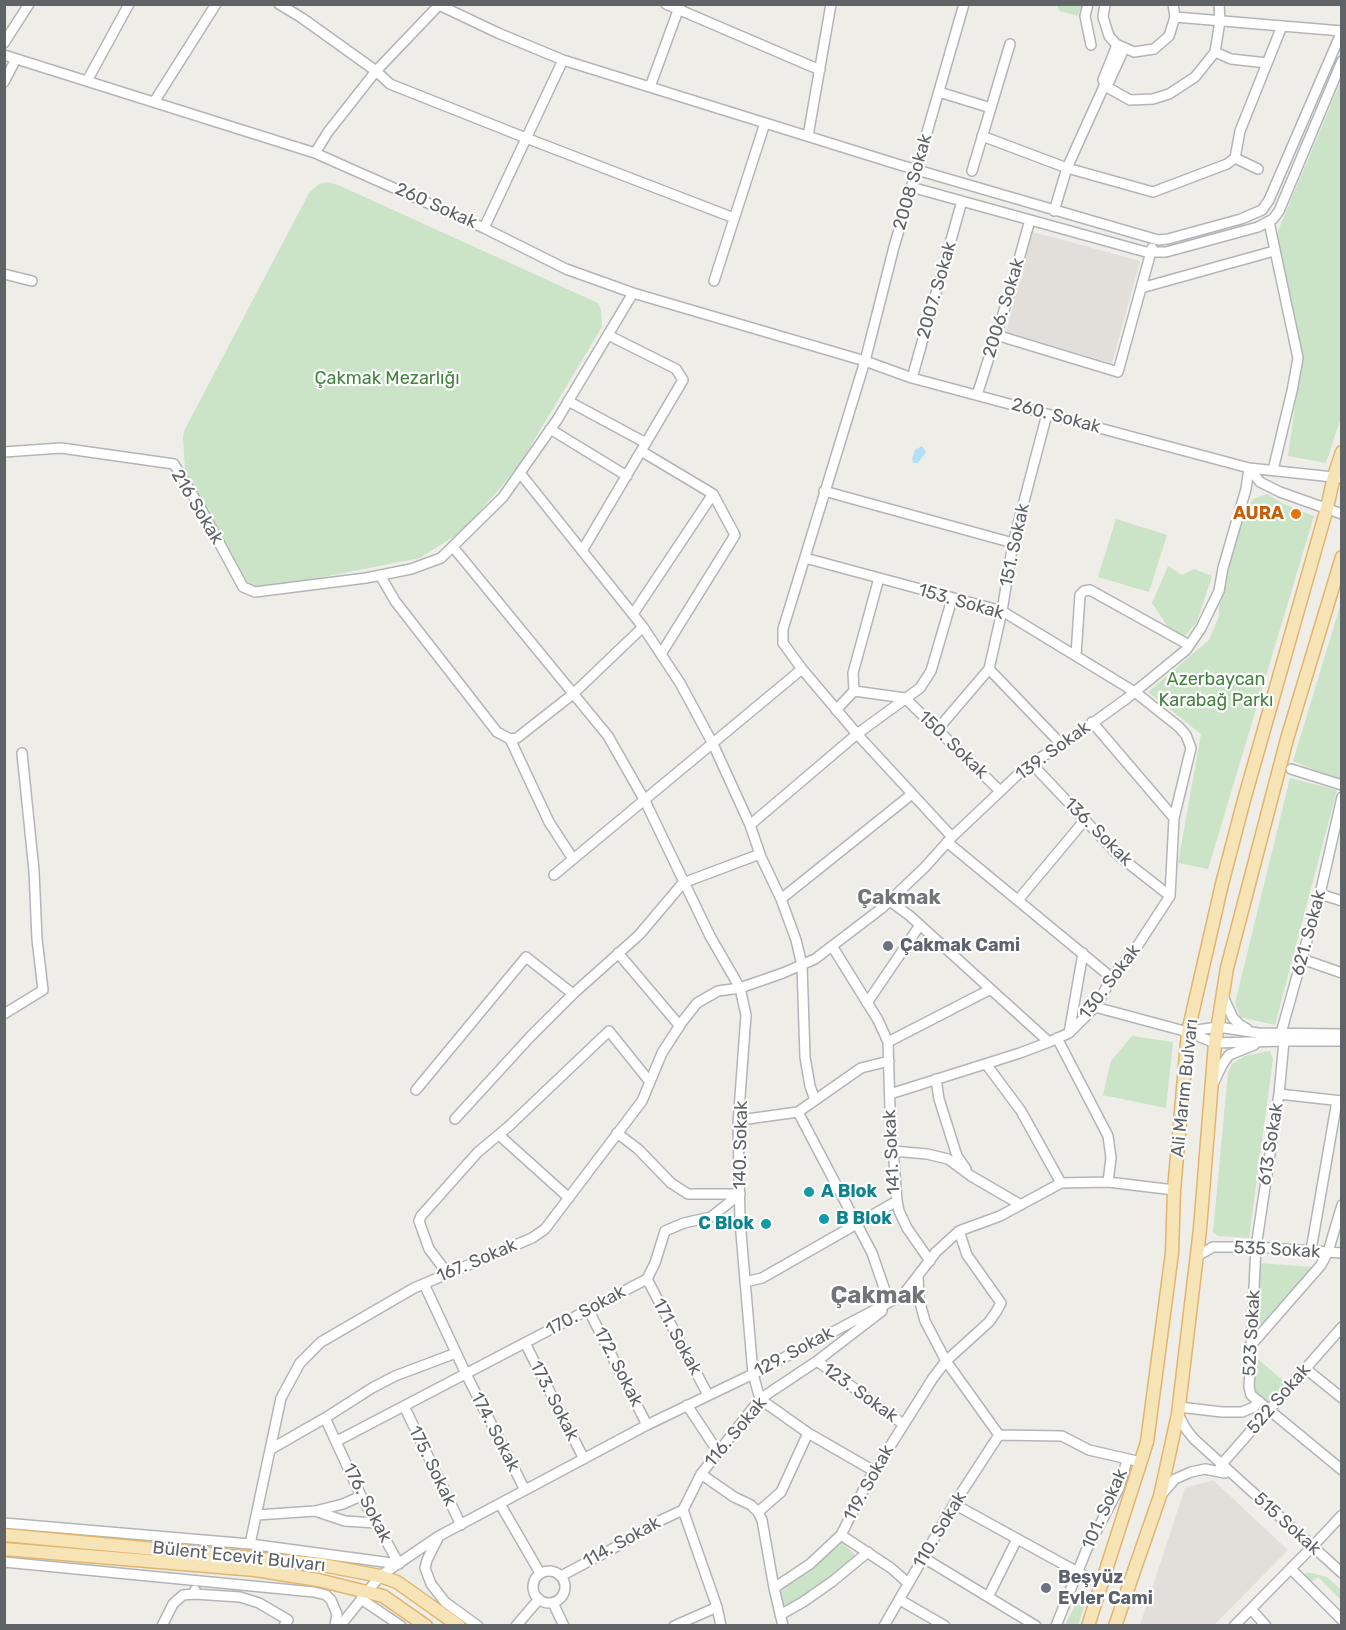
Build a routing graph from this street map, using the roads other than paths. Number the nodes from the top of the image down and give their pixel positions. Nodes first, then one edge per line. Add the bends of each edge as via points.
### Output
1 (29, 4) edge
2 (129, 4) edge
3 (216, 4) edge
4 (279, 4) edge
5 (666, 4) edge
6 (831, 4) edge
7 (964, 4) edge
8 (1089, 4) edge
9 (1105, 4) edge
10 (1173, 4) edge
11 (1219, 4) edge
12 (438, 5) edge
13 (679, 7) edge
14 (1175, 17) junction
15 (1220, 21) junction
16 (1282, 26) junction
17 (1341, 31) edge
18 (4, 43) edge
19 (1010, 44) dead end
20 (1091, 45) dead end
21 (1120, 47) junction
22 (1215, 52) junction
23 (4, 55) edge
24 (16, 59) junction
25 (563, 60) junction
26 (1341, 61) edge
27 (1267, 63) junction
28 (820, 70) junction
29 (376, 71) junction
30 (4, 81) edge
31 (87, 81) junction
32 (1105, 85) junction
33 (650, 87) junction
34 (939, 92) junction
35 (154, 102) junction
36 (991, 108) junction
37 (765, 123) junction
38 (808, 136) junction
39 (982, 136) junction
40 (526, 138) junction
41 (315, 153) junction
42 (1235, 158) junction
43 (1067, 168) junction
44 (1258, 169) dead end
45 (916, 170) junction
46 (972, 171) dead end
47 (911, 188) junction
48 (962, 201) junction
49 (1054, 210) junction
50 (734, 218) junction
51 (1030, 220) junction
52 (1269, 222) junction
53 (484, 228) junction
54 (1153, 240) junction
55 (1275, 251) junction
56 (1150, 253) junction
57 (4, 274) edge
58 (32, 281) dead end
59 (714, 281) dead end
60 (1141, 288) junction
61 (633, 292) junction
62 (608, 335) junction
63 (996, 335) junction
64 (864, 361) junction
65 (912, 378) junction
66 (977, 395) junction
67 (568, 401) junction
68 (1047, 414) junction
69 (550, 429) junction
70 (644, 447) junction
71 (4, 452) edge
72 (1341, 452) edge
73 (1249, 468) junction
74 (1273, 470) junction
75 (520, 473) junction
76 (627, 476) junction
77 (1338, 477) edge
78 (824, 491) junction
79 (713, 494) junction
80 (1328, 508) junction
81 (1341, 514) edge
82 (1013, 543) junction
83 (453, 547) junction
84 (582, 551) junction
85 (1341, 557) edge
86 (805, 558) junction
87 (380, 575) junction
88 (879, 578) junction
89 (952, 599) junction
90 (1002, 611) junction
91 (633, 614) junction
92 (643, 627) junction
93 (1189, 645) junction
94 (661, 654) junction
95 (1076, 655) junction
96 (802, 669) junction
97 (989, 669) junction
98 (854, 691) junction
99 (1135, 692) junction
100 (573, 694) junction
101 (905, 698) junction
102 (836, 710) junction
103 (1092, 722) junction
104 (937, 730) junction
105 (857, 734) junction
106 (510, 739) junction
107 (713, 744) junction
108 (1062, 745) junction
109 (22, 753) dead end
110 (1031, 763) junction
111 (1291, 769) dead end
112 (1341, 785) edge
113 (1000, 791) junction
114 (912, 794) junction
115 (1341, 797) edge
116 (645, 801) junction
117 (1174, 818) junction
118 (1084, 820) junction
119 (750, 825) junction
120 (950, 840) junction
121 (760, 854) junction
122 (573, 859) junction
123 (554, 875) dead end
124 (683, 883) junction
125 (1320, 894) junction
126 (1170, 896) junction
127 (781, 899) junction
128 (1018, 900) junction
129 (890, 901) junction
130 (1341, 901) edge
131 (920, 926) junction
132 (832, 946) junction
133 (618, 953) junction
134 (1083, 953) junction
135 (1302, 959) junction
136 (802, 965) junction
137 (1341, 973) edge
138 (1112, 978) junction
139 (740, 988) junction
140 (989, 990) junction
141 (573, 994) junction
142 (1223, 996) junction
143 (867, 1003) junction
144 (1095, 1007) junction
145 (4, 1014) edge
146 (679, 1025) junction
147 (1218, 1027) junction
148 (1188, 1032) junction
149 (1069, 1033) junction
150 (1258, 1033) junction
151 (1341, 1034) edge
152 (1282, 1037) junction
153 (1053, 1040) junction
154 (1264, 1041) junction
155 (1341, 1041) edge
156 (888, 1042) junction
157 (1215, 1043) junction
158 (889, 1061) junction
159 (986, 1064) junction
160 (936, 1079) junction
161 (650, 1082) junction
162 (1213, 1084) junction
163 (417, 1090) dead end
164 (890, 1094) junction
165 (1279, 1094) junction
166 (815, 1100) junction
167 (1339, 1101) edge
168 (798, 1112) junction
169 (455, 1119) dead end
170 (740, 1120) junction
171 (617, 1133) junction
172 (499, 1135) junction
173 (893, 1151) junction
174 (971, 1176) junction
175 (1108, 1182) junction
176 (1061, 1183) junction
177 (1174, 1190) junction
178 (740, 1194) junction
179 (569, 1198) junction
180 (897, 1201) junction
181 (1021, 1205) junction
182 (1341, 1205) edge
183 (857, 1224) junction
184 (1200, 1229) junction
185 (959, 1231) junction
186 (1256, 1247) junction
187 (1213, 1248) junction
188 (1311, 1250) junction
189 (1328, 1252) junction
190 (1341, 1253) edge
191 (1197, 1256) junction
192 (930, 1261) junction
193 (448, 1274) junction
194 (918, 1276) junction
195 (647, 1279) junction
196 (746, 1282) junction
197 (424, 1284) junction
198 (903, 1295) junction
199 (890, 1302) junction
200 (588, 1309) junction
201 (1341, 1327) edge
202 (525, 1343) junction
203 (1252, 1344) junction
204 (456, 1353) junction
205 (817, 1361) junction
206 (946, 1361) junction
207 (1306, 1369) junction
208 (466, 1374) junction
209 (753, 1374) junction
210 (708, 1395) junction
211 (1341, 1398) edge
212 (760, 1399) junction
213 (1259, 1401) junction
214 (687, 1405) junction
215 (404, 1406) junction
216 (1270, 1410) junction
217 (1179, 1411) junction
218 (325, 1419) junction
219 (903, 1424) junction
220 (647, 1425) junction
221 (808, 1433) junction
222 (999, 1435) junction
223 (337, 1441) junction
224 (271, 1449) junction
225 (718, 1452) junction
226 (584, 1459) junction
227 (1127, 1460) junction
228 (1141, 1462) junction
229 (1220, 1468) junction
230 (1341, 1470) edge
231 (874, 1471) junction
232 (701, 1474) junction
233 (525, 1490) junction
234 (361, 1496) junction
235 (1160, 1496) junction
236 (500, 1503) junction
237 (954, 1504) junction
238 (683, 1510) junction
239 (315, 1512) junction
240 (758, 1512) junction
241 (257, 1515) junction
242 (1341, 1515) edge
243 (4, 1523) edge
244 (376, 1523) junction
245 (461, 1525) junction
246 (4, 1535) edge
247 (841, 1535) junction
248 (439, 1536) junction
249 (1017, 1539) junction
250 (250, 1544) junction
251 (1312, 1547) junction
252 (4, 1549) edge
253 (868, 1552) junction
254 (924, 1558) junction
255 (4, 1562) edge
256 (399, 1564) junction
257 (1291, 1569) junction
258 (1077, 1573) junction
259 (540, 1574) junction
260 (1341, 1574) edge
261 (380, 1576) junction
262 (561, 1576) junction
263 (199, 1580) junction
264 (908, 1583) junction
265 (1101, 1584) junction
266 (774, 1588) junction
267 (194, 1594) junction
268 (364, 1595) junction
269 (988, 1597) junction
270 (539, 1599) junction
271 (900, 1600) junction
272 (553, 1603) junction
273 (442, 1606) junction
274 (717, 1607) junction
275 (1251, 1609) junction
276 (780, 1615) junction
277 (1341, 1620) edge
278 (339, 1625) edge
279 (162, 1626) edge
280 (284, 1626) edge
281 (401, 1626) edge
282 (426, 1626) edge
283 (459, 1626) edge
284 (478, 1626) edge
285 (516, 1626) edge
286 (564, 1626) edge
287 (674, 1626) edge
288 (722, 1626) edge
289 (783, 1626) edge
290 (884, 1626) edge
291 (945, 1626) edge
292 (1036, 1626) edge
293 (1056, 1626) edge
294 (1088, 1626) edge
295 (1116, 1626) edge
296 (1234, 1626) edge
297 (1266, 1626) edge

1 - 18 street
2 - 31 street
3 - 35 street
4 - 29 street
5 - 13 street
6 - 28 street
7 - 34 street, 2008 Sokak
8 - 20 street via 1085,16
9 - 21 street via 1105,27
10 - 14 street
11 - 15 street
12 - 25 street
12 - 29 street
13 - 28 street
13 - 33 street
14 - 15 street
14 - 21 street via 1170,36 1154,49 1134,52
15 - 16 street
15 - 22 street
16 - 17 street
16 - 27 street
17 - 54 street via 1263,210
19 - 36 street
21 - 32 street
22 - 27 street via 1231,59
22 - 32 street via 1195,77 1153,99 1130,99
23 - 24 street, 260 Sokak
24 - 30 street
24 - 31 street, 260 Sokak
25 - 33 street
25 - 40 street
26 - 52 street via 1279,211
27 - 42 street via 1240,131
28 - 38 street
29 - 40 street via 390,84
29 - 41 street
31 - 35 street, 260 Sokak
32 - 43 street
33 - 37 street
34 - 36 street
34 - 45 street, 2008 Sokak
35 - 41 street, 260 Sokak
36 - 39 street
37 - 38 street
37 - 50 street
38 - 45 street
39 - 43 street
39 - 46 street
40 - 50 street
40 - 53 street
41 - 53 street, 260 Sokak
42 - 43 street via 1154,192
42 - 44 street
43 - 49 street
45 - 47 street, 2008 Sokak
45 - 49 street
47 - 48 street
47 - 64 street, 2008 Sokak
48 - 51 street
48 - 65 street, 2007. Sokak
49 - 54 street
50 - 59 street
51 - 56 street
51 - 63 street, 2006. Sokak
52 - 55 street
52 - 56 street via 1166,252
53 - 61 street, 260 Sokak via 567,269
54 - 56 street
55 - 60 street
55 - 74 street via 1298,357
56 - 60 street
57 - 58 street
60 - 63 street via 1118,372
61 - 62 street
61 - 64 street, 260 Sokak
62 - 67 street
62 - 70 street via 676,369 683,380
63 - 66 street, 2006. Sokak
64 - 65 street, 260. Sokak
64 - 78 street, 2008 Sokak
65 - 66 street, 260. Sokak
66 - 68 street, 260. Sokak
67 - 69 street
67 - 70 street
68 - 73 street, 260. Sokak
68 - 82 street, 151. Sokak
69 - 75 street
69 - 76 street
70 - 76 street
70 - 79 street
71 - 87 street, 216 Sokak via 61,448 174,464 243,587 255,592
72 - 77 main road, Ali Marım Bulvarı
73 - 74 street, 260. Sokak
73 - 80 street via 1260,482
73 - 93 street, 139. Sokak via 1219,591
74 - 77 street, 260. Sokak
75 - 83 street via 503,497
75 - 84 street
76 - 84 street
77 - 80 main road, Ali Marım Bulvarı
78 - 82 street
78 - 86 street, 2008 Sokak
79 - 91 street
79 - 94 street via 735,535
80 - 81 street
80 - 148 main road, Ali Marım Bulvarı via 1244,800
82 - 90 street, 151. Sokak
83 - 87 street via 441,558
83 - 100 street, 140. Sokak
84 - 91 street
85 - 142 main road, Ali Marım Bulvarı via 1250,873
86 - 88 street, 153. Sokak
86 - 96 street, 2008 Sokak via 783,628 783,644
87 - 106 street via 395,601 497,732
88 - 89 street, 153. Sokak
88 - 98 street via 853,673
89 - 90 street, 153. Sokak
89 - 101 street via 932,671 920,688
90 - 95 street, 153. Sokak
90 - 97 street, 151. Sokak
91 - 92 street
92 - 94 street
92 - 100 street
93 - 95 street via 1090,590 1080,595
93 - 99 street, 139. Sokak
94 - 107 street
95 - 99 street, 153. Sokak
96 - 102 street, 2008 Sokak
96 - 107 street
97 - 104 street, 151. Sokak
97 - 108 street
98 - 101 street
98 - 102 street
99 - 103 street, 139. Sokak
99 - 117 street, 153. Sokak via 1179,726 1191,748
100 - 106 street via 517,738
100 - 116 street, 140. Sokak via 608,736
101 - 104 street, 150. Sokak
101 - 105 street
102 - 105 street, 2008 Sokak
103 - 108 street, 139. Sokak
103 - 117 street
104 - 113 street, 150. Sokak
105 - 114 street, 2008 Sokak
105 - 119 street
106 - 122 street via 549,822
107 - 116 street
107 - 119 street
108 - 110 street, 139. Sokak
109 - 145 street via 43,990
110 - 113 street, 139. Sokak
110 - 118 street, 136. Sokak
111 - 112 street
113 - 120 street, 139. Sokak
114 - 120 street, 2008 Sokak
114 - 127 street
115 - 125 street, 621. Sokak
116 - 122 street
116 - 124 street, 140. Sokak
117 - 126 street
118 - 126 street, 136. Sokak via 1119,856
118 - 128 street
119 - 121 street
120 - 128 street, 2008 Sokak
120 - 129 street, 139. Sokak
121 - 124 street
121 - 127 street
122 - 123 street
124 - 133 street via 639,935
124 - 139 street, 140. Sokak
125 - 130 street
125 - 135 street, 621. Sokak
126 - 138 street, 130. Sokak
127 - 136 street
128 - 134 street, 2008 Sokak
129 - 131 street
129 - 132 street, 139. Sokak
131 - 140 street
131 - 143 street
132 - 136 street, 139. Sokak
132 - 143 street, 141. Sokak
133 - 141 street
133 - 146 street
134 - 138 street, 2008 Sokak
134 - 149 street
135 - 137 street
135 - 152 street, 621. Sokak
136 - 139 street, 139. Sokak
136 - 166 street via 805,1057
138 - 144 street, 130. Sokak
139 - 146 street, 167. Sokak via 718,991 697,1003
139 - 170 street, 140. Sokak via 746,1015
140 - 153 street
140 - 156 street
141 - 163 street via 526,957
141 - 169 street
142 - 147 main road, Ali Marım Bulvarı
142 - 150 street via 1239,1025
143 - 156 street, 141. Sokak
144 - 148 street
144 - 149 street, 130. Sokak
146 - 161 street, 167. Sokak
147 - 148 street
147 - 150 street
147 - 157 main road, Ali Marım Bulvarı
148 - 157 street
148 - 177 main road, Ali Marım Bulvarı
149 - 153 street, 130. Sokak
150 - 152 street
151 - 152 street
152 - 154 street
152 - 155 street
152 - 165 street, 613 Sokak
153 - 159 street, 130. Sokak
153 - 175 street via 1108,1136
154 - 157 street
154 - 162 street via 1229,1055
156 - 158 street, 141. Sokak
157 - 162 main road, Ali Marım Bulvarı
158 - 164 street, 141. Sokak
158 - 166 street via 861,1068
159 - 160 street, 130. Sokak
159 - 176 street via 1021,1111
160 - 164 street, 130. Sokak
160 - 174 street via 957,1156
161 - 171 street, 167. Sokak via 642,1101
161 - 172 street via 609,1031
162 - 184 main road, Ali Marım Bulvarı
164 - 173 street, 141. Sokak
165 - 167 street
165 - 186 street, 613 Sokak
166 - 168 street
167 - 188 street
168 - 170 street
168 - 183 street
170 - 178 street, 140. Sokak
171 - 178 street via 671,1184 688,1194
171 - 179 street, 167. Sokak
172 - 179 street
172 - 193 street via 478,1152 419,1221 429,1249
173 - 174 street via 948,1159
173 - 180 street, 141. Sokak
174 - 181 street
175 - 176 street, 129. Sokak
175 - 177 street, 129. Sokak
176 - 181 street, 129. Sokak
177 - 228 main road, Ali Marım Bulvarı via 1172,1252 1147,1442
178 - 195 street, 170. Sokak via 711,1217 684,1222 665,1231
178 - 196 street, 140. Sokak
179 - 193 street, 167. Sokak via 532,1238
180 - 183 street, 141. Sokak
180 - 192 street via 907,1228
181 - 185 street, 129. Sokak
182 - 189 street
183 - 196 street, 141. Sokak via 762,1278
183 - 199 street
184 - 187 street
184 - 191 main road, Ali Marım Bulvarı
185 - 192 street, 129. Sokak
185 - 206 street, 119. Sokak via 967,1255 1000,1302 989,1322
186 - 187 street, 535 Sokak
186 - 188 street, 535 Sokak
186 - 203 street, 523 Sokak
187 - 191 street
188 - 189 street, 535 Sokak
189 - 190 street, 535 Sokak
189 - 203 street
191 - 217 main road, Ali Marım Bulvarı
192 - 194 street, 129. Sokak
193 - 197 street, 167. Sokak
194 - 198 street, 129. Sokak
194 - 206 street via 925,1321
195 - 200 street, 170. Sokak
195 - 210 street, 171. Sokak
196 - 209 street, 140. Sokak
197 - 204 street, 174. Sokak
197 - 224 street, 167. Sokak via 321,1342 300,1363 281,1398
198 - 199 street, 129. Sokak
198 - 205 street, 116. Sokak
199 - 209 street, 129. Sokak
200 - 202 street, 170. Sokak
200 - 220 street, 172. Sokak
201 - 207 street, 522 Sokak
202 - 208 street, 170. Sokak
202 - 226 street, 173. Sokak
203 - 213 street, 523 Sokak via 1249,1387 1251,1395
204 - 208 street, 174. Sokak
204 - 218 street via 395,1376
205 - 212 street, 116. Sokak
205 - 219 street, 123. Sokak
206 - 219 street, 119. Sokak
206 - 222 street
207 - 211 street
207 - 216 street, 522 Sokak
208 - 215 street, 170. Sokak
208 - 233 street, 174. Sokak
209 - 210 street, 129. Sokak
209 - 212 street, 140. Sokak
210 - 214 street, 129. Sokak
212 - 221 street
212 - 225 street, 116. Sokak
213 - 216 street, 523 Sokak
213 - 217 street via 1242,1412
214 - 220 street, 129. Sokak
214 - 225 street
215 - 223 street, 170. Sokak
215 - 245 street, 175. Sokak
216 - 229 street, 522 Sokak
216 - 230 street, 523 Sokak
217 - 229 street, 515 Sokak via 1186,1429
217 - 235 main road, Ali Marım Bulvarı
218 - 223 street, 176. Sokak
218 - 224 street
219 - 231 street, 119. Sokak
220 - 226 street, 129. Sokak
221 - 231 street
221 - 240 street via 781,1492
222 - 227 street via 1062,1436 1089,1450
222 - 237 street, 110. Sokak
223 - 234 street, 176. Sokak
224 - 241 street, 167. Sokak
225 - 232 street, 116. Sokak
226 - 233 street, 129. Sokak
227 - 228 street
227 - 258 street, 101. Sokak via 1119,1488
228 - 265 main road, Ali Marım Bulvarı
229 - 235 street via 1183,1475
229 - 251 street, 515 Sokak via 1233,1475
231 - 247 street, 119. Sokak
232 - 238 street, 116. Sokak
232 - 240 street
233 - 236 street, 129. Sokak
234 - 239 street
234 - 244 street, 176. Sokak
235 - 295 main road, Ali Marım Bulvarı
236 - 245 street, 129. Sokak
236 - 259 street
237 - 249 street
237 - 254 street, 110. Sokak
238 - 262 street, 114. Sokak
238 - 274 street
239 - 241 street
239 - 244 street via 345,1521
240 - 266 street
241 - 250 street, 167. Sokak
242 - 251 street
243 - 250 street
244 - 256 street, 176. Sokak
245 - 248 street, 129. Sokak
246 - 261 main road, Bülent Ecevit Bulvarı via 295,1561
247 - 253 street
247 - 266 street, 119. Sokak via 810,1564
248 - 256 street, 129. Sokak
248 - 273 street via 425,1568
249 - 258 street
249 - 269 street
250 - 256 street
251 - 257 street
251 - 260 street, 515 Sokak
252 - 268 main road, Bülent Ecevit Bulvarı via 255,1570 318,1580
253 - 264 street
253 - 276 street via 833,1581
254 - 264 street, 110. Sokak
254 - 269 street
255 - 263 street
256 - 261 street, 129. Sokak
257 - 275 street
257 - 277 street
258 - 265 street
258 - 293 street, 101. Sokak
259 - 262 street via 551,1571
259 - 270 street via 533,1586
261 - 268 street, 129. Sokak
261 - 273 main road, Bülent Ecevit Bulvarı
262 - 272 street via 565,1590
263 - 267 street
263 - 278 street via 326,1595 336,1607
264 - 271 street, 110. Sokak
265 - 294 main road, Ali Marım Bulvarı
266 - 276 street
267 - 279 street via 183,1595 173,1604
267 - 280 street via 240,1597 260,1603 288,1620
268 - 278 street, 129. Sokak
268 - 281 street
268 - 282 main road, Bülent Ecevit Bulvarı via 383,1596
269 - 292 street
270 - 272 street
270 - 285 street
271 - 290 street, 110. Sokak
271 - 291 street
272 - 286 street
273 - 283 main road, Bülent Ecevit Bulvarı
273 - 284 street
274 - 287 street
274 - 288 street
275 - 296 street
275 - 297 street
276 - 289 street

